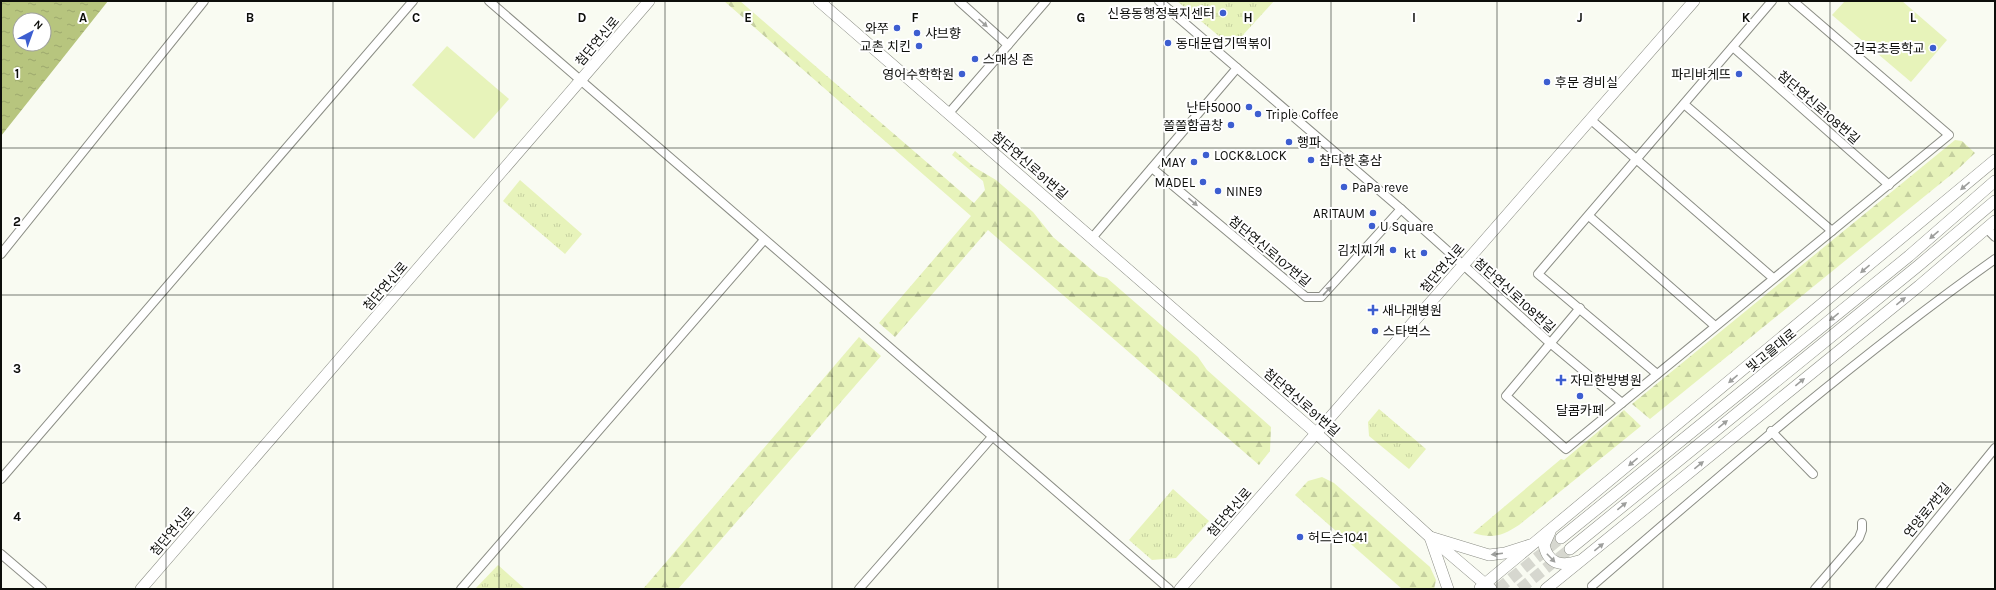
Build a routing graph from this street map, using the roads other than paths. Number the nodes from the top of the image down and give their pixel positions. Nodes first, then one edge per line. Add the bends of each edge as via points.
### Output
1 (204, 1) edge
2 (413, 1) edge
3 (489, 1) edge
4 (649, 1) edge
5 (819, 1) edge
6 (958, 1) edge
7 (1046, 1) edge
8 (1158, 1) edge
9 (1694, 1) edge
10 (1772, 1) edge
11 (1793, 1) edge
12 (1008, 45) junction
13 (1733, 47) junction
14 (1237, 68) junction
15 (581, 81) junction
16 (1684, 104) junction
17 (949, 114) junction
18 (1590, 119) junction
19 (1995, 160) edge
20 (1636, 161) junction
21 (1152, 168) junction
22 (1995, 181) edge
23 (1889, 185) junction
24 (1995, 201) edge
25 (1401, 209) junction
26 (1589, 216) junction
27 (1991, 225) edge
28 (1832, 231) junction
29 (1995, 237) edge
30 (1092, 238) junction
31 (764, 240) junction
32 (1, 254) edge
33 (1995, 259) edge
34 (1463, 264) junction
35 (1773, 278) junction
36 (1580, 308) junction
37 (1715, 326) junction
38 (1550, 343) junction
39 (1657, 374) junction
40 (1622, 403) junction
41 (1771, 431) junction
42 (1316, 434) junction
43 (992, 436) junction
44 (1995, 448) edge
45 (1813, 474) dead end
46 (1, 479) edge
47 (1862, 523) dead end
48 (1553, 528) junction
49 (1430, 537) junction
50 (1562, 538) tunnel mouth
51 (1534, 544) junction
52 (1570, 548) tunnel mouth
53 (1, 554) edge
54 (1583, 560) junction
55 (1560, 578) junction
56 (1592, 586) dead end
57 (1486, 587) edge
58 (42, 589) edge
59 (141, 589) edge
60 (460, 589) edge
61 (859, 589) edge
62 (1169, 589) edge
63 (1180, 589) edge
64 (1448, 589) edge
65 (1546, 589) edge
66 (1555, 589) edge
67 (1815, 589) edge
68 (1880, 589) edge

1 - 32 street
2 - 46 street
3 - 15 street
4 - 15 street, 첨단연신로
5 - 17 street, 첨단연신로91번길
6 -> 12 street
7 - 12 street
8 - 14 street
9 - 18 street, 첨단연신로
10 - 13 street
11 - 23 street, 첨단연신로108번길 via 1949,135
12 - 17 street
13 - 16 street
13 - 23 street, 첨단연신로108번길
14 - 21 street
14 - 25 street
15 - 31 street
15 - 59 street, 첨단연신로
16 - 20 street
16 - 28 street
17 - 30 street, 첨단연신로91번길
18 - 20 street
18 - 34 street, 첨단연신로
19 -> 48 street
20 - 26 street
20 - 35 street
21 -> 25 street, 첨단연신로107번길 via 1306,297 1321,297
21 - 30 street
22 -> 50 street, 빛고을대로 via 1909,256
23 - 28 street, 첨단연신로108번길
52 -> 24 street
25 - 34 street
26 - 36 street via 1538,274
26 - 37 street
27 - 29 street
54 -> 27 street
28 - 35 street, 첨단연신로108번길
30 - 42 street, 첨단연신로91번길
31 - 43 street
31 - 60 street
33 - 41 street via 1930,305
34 - 38 street, 첨단연신로108번길
34 - 42 street, 첨단연신로
35 - 37 street, 첨단연신로108번길
36 - 38 street, 첨단연신로108번길
36 - 39 street
37 - 39 street, 첨단연신로108번길
38 - 40 street, 첨단연신로108번길
38 - 40 street, 첨단연신로108번길 via 1506,396 1566,449
39 - 40 street, 첨단연신로108번길
41 - 45 street
41 - 56 street
42 - 49 street, 첨단연신로91번길
42 - 63 street, 첨단연신로
43 - 61 street
43 - 62 street
44 - 68 street, 연양로7번길
47 - 67 street via 1859,538
48 - 51 street
48 -> 54 street via 1544,544 1549,558 1562,565
51 -> 49 street via 1489,555
49 - 57 street, 첨단연신로91번길
49 - 64 street
51 - 57 street
53 - 58 street
54 - 55 street
55 - 65 street
55 - 66 street

